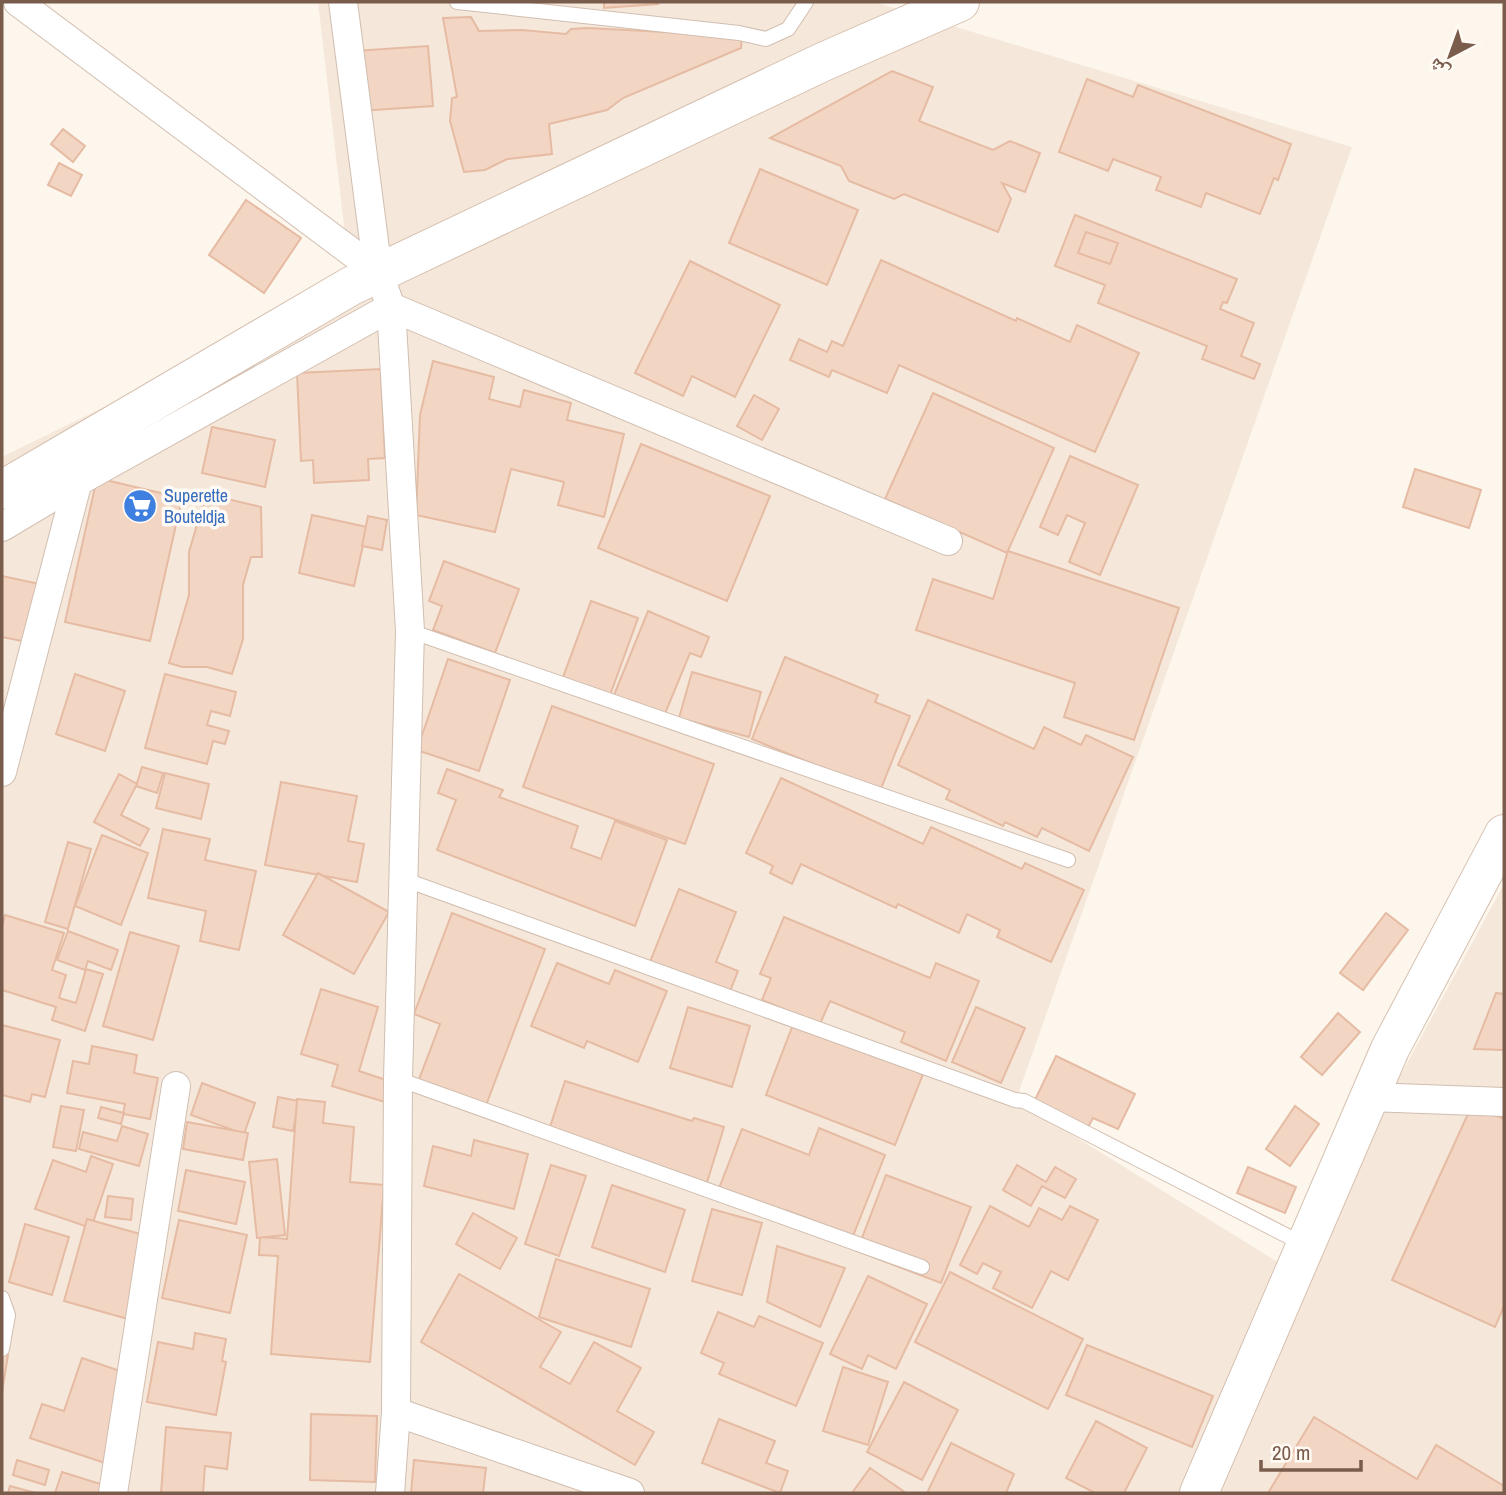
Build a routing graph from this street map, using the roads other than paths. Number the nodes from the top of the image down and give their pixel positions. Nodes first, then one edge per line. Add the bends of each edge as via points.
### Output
1 (18, 2) edge
2 (342, 2) edge
3 (457, 2) edge
4 (806, 2) edge
5 (960, 2) edge
6 (385, 290) junction
7 (87, 440) junction
8 (79, 481) junction
9 (2, 490) edge
10 (2, 527) edge
11 (948, 541) dead end
12 (410, 631) junction
13 (2, 772) edge
14 (1504, 834) edge
15 (1068, 860) dead end
16 (403, 879) junction
17 (398, 1079) junction
18 (176, 1086) dead end
19 (1369, 1097) junction
20 (1504, 1101) edge
21 (1305, 1245) junction
22 (922, 1267) dead end
23 (2, 1298) edge
24 (2, 1349) edge
25 (396, 1412) junction
26 (113, 1493) edge
27 (390, 1493) edge
28 (630, 1493) edge
29 (1199, 1493) edge

1 - 6 street
2 - 6 street
3 - 4 lane via 766,39 788,29
5 - 6 main road via 825,61
6 - 7 main road via 351,286
6 - 8 street
6 - 11 street
6 - 12 street
7 - 8 street
7 - 9 main road
8 - 10 street
8 - 13 street
12 - 15 lane
12 - 16 street
14 - 19 main road
16 - 17 street
16 - 21 lane via 1024,1101
17 - 22 lane
17 - 25 street
18 - 26 street
19 - 20 street
19 - 21 main road
21 - 29 main road
23 - 24 lane via 8,1315
25 - 27 street
25 - 28 street

